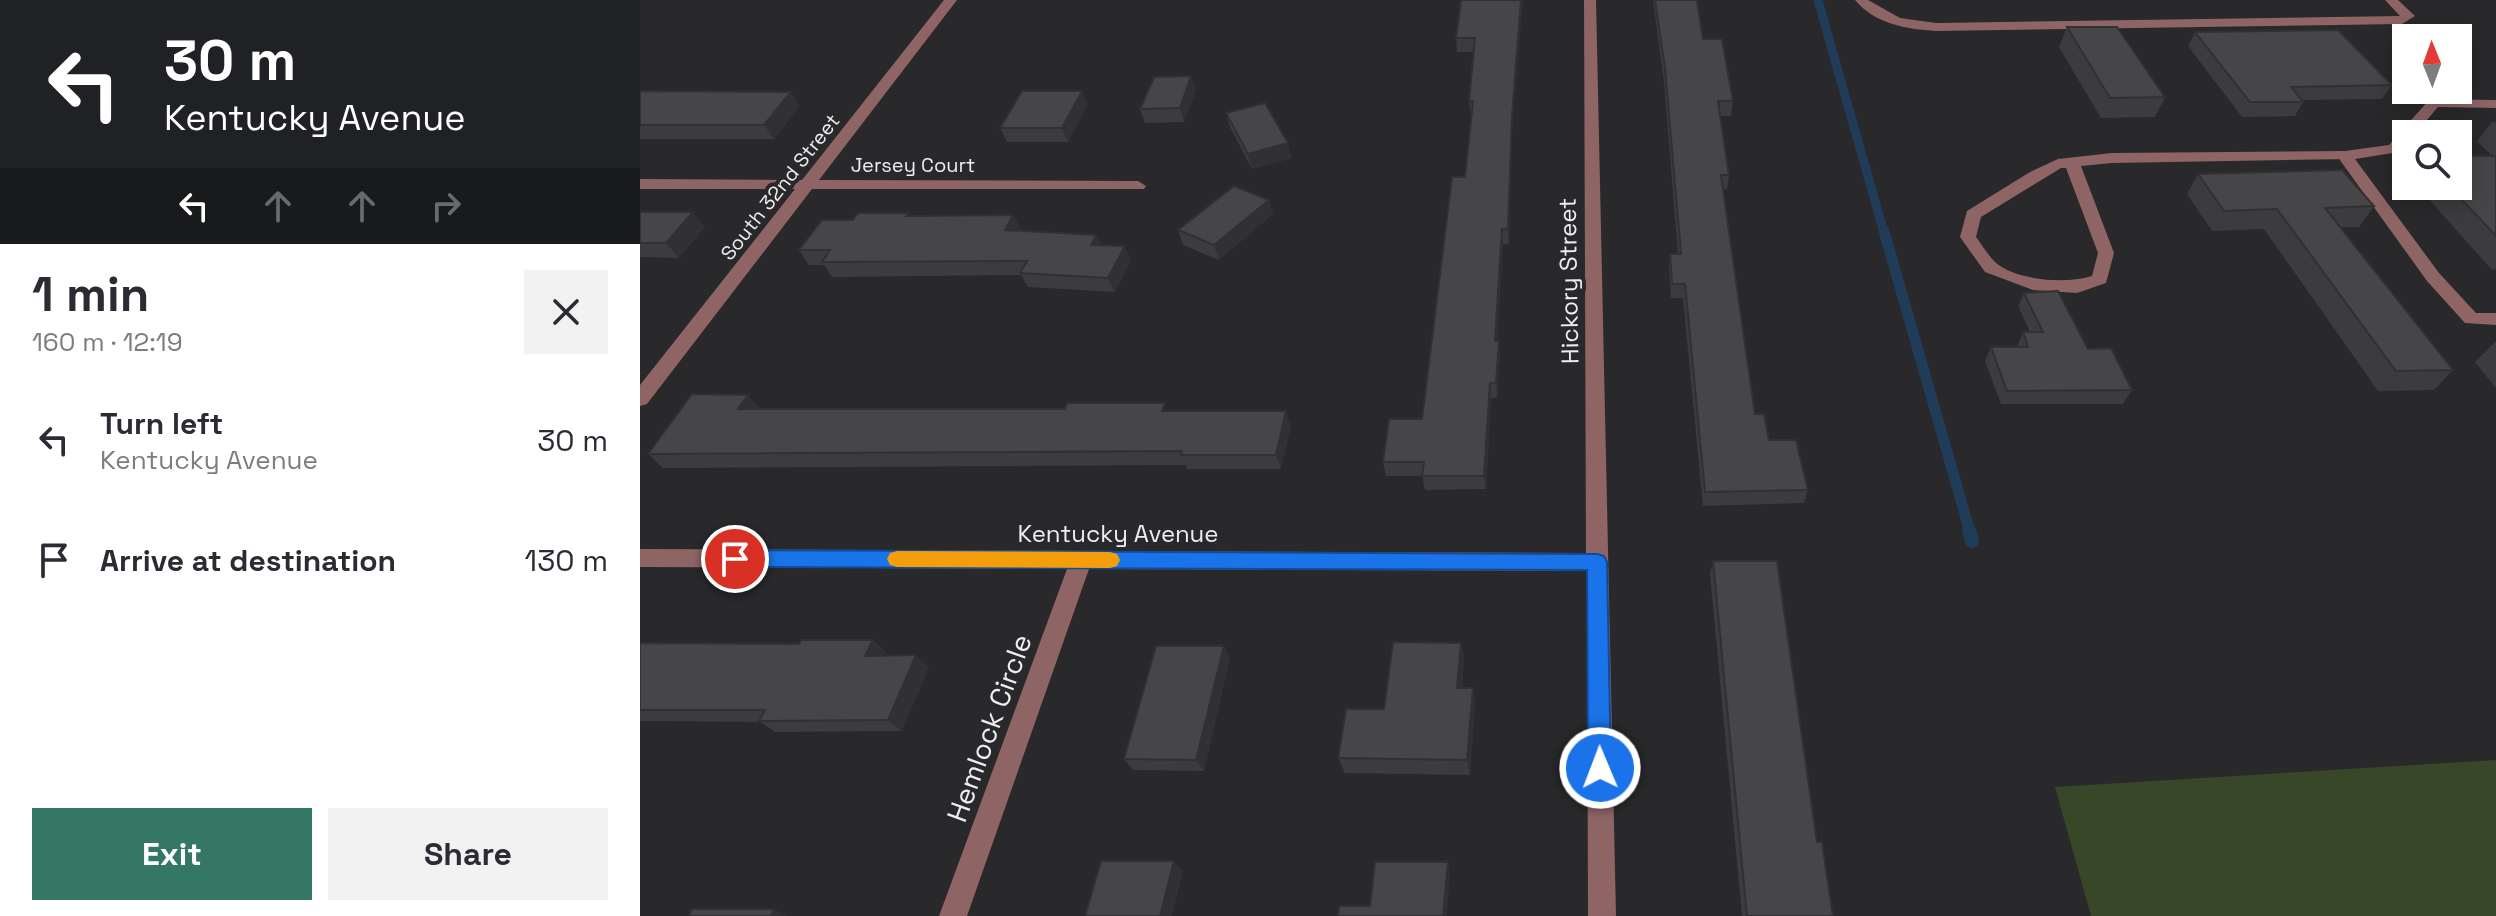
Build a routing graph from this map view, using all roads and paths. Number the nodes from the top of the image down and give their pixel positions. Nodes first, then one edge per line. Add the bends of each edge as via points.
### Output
1 (951, 0) edge
2 (1590, 0) edge
3 (1861, 0) edge
4 (2391, 0) edge
5 (2496, 104) edge
6 (2420, 120) edge
7 (2392, 149) edge
8 (2345, 156) junction
9 (2072, 162) junction
10 (640, 184) edge
11 (807, 185) junction
12 (1138, 186) dead end
13 (2496, 319) edge
14 (640, 399) edge
15 (640, 558) edge
16 (1081, 560) junction
17 (1597, 562) junction
18 (953, 916) edge
19 (1602, 916) edge

1 - 11 street, South 32nd Street
2 - 17 street, Hickory Street
3 - 4 street via 1891,20 1936,27 2408,16
5 - 6 street via 2434,103
7 - 8 street
8 - 9 street
8 - 13 street via 2433,277 2471,319
9 - 9 street via 2035,175 1973,215 1968,237 1991,268 2039,286 2077,287 2100,279 2106,253
10 - 11 street, Jersey Court
11 - 12 street, Jersey Court
11 - 14 street, South 32nd Street
15 - 16 street, Kentucky Avenue
16 - 17 street, Kentucky Avenue
16 - 18 street, Hemlock Circle
17 - 19 street

